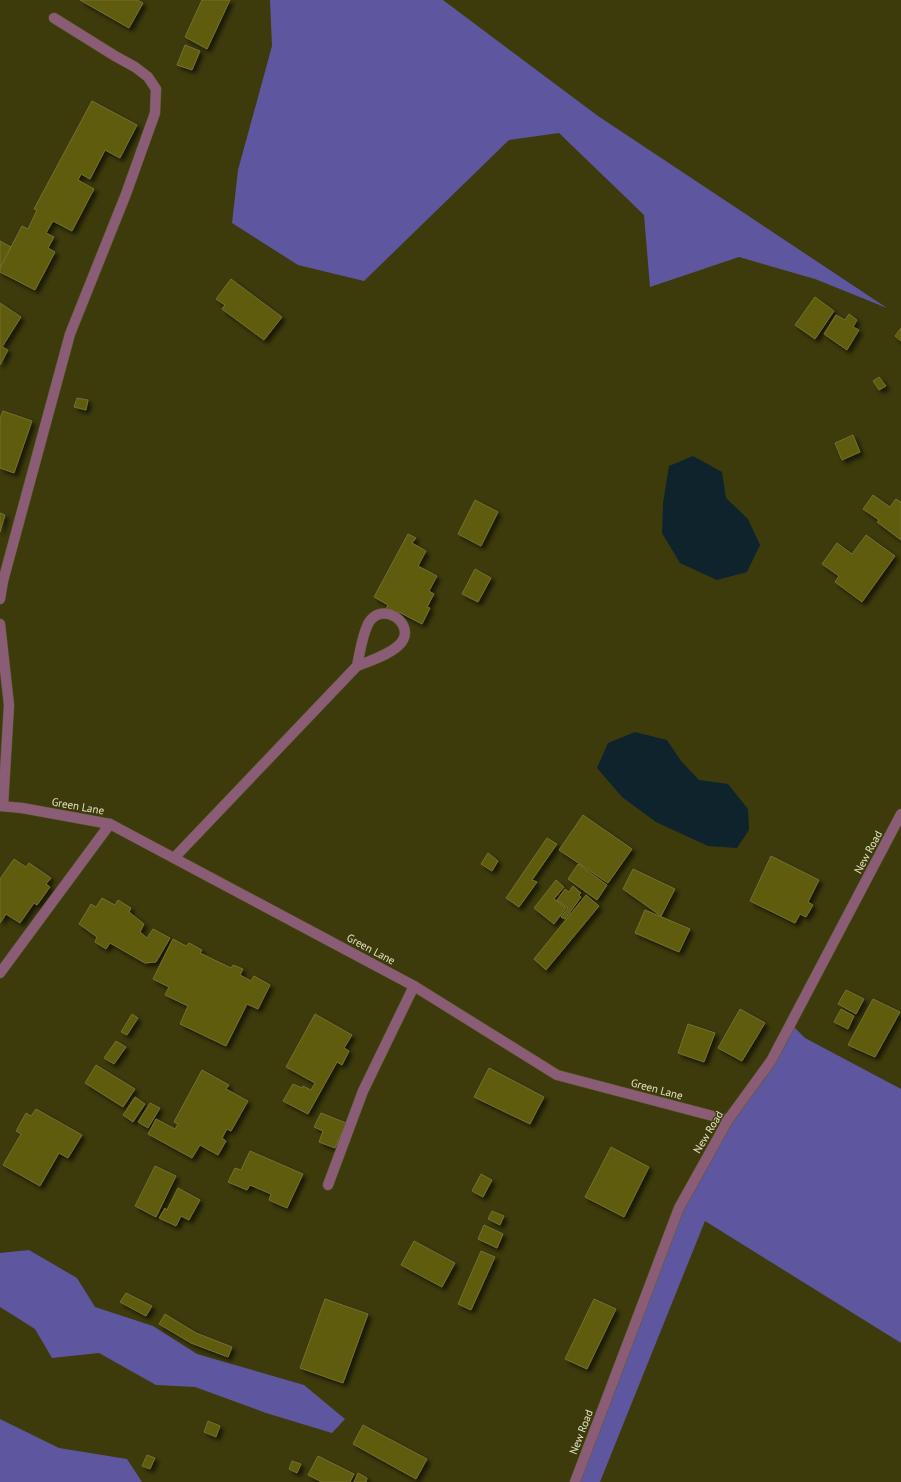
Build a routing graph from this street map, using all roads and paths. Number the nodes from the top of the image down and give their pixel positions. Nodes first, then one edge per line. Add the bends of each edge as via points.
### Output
1 (54, 18) dead end
2 (0, 599) edge
3 (0, 624) edge
4 (357, 666) junction
5 (1, 806) edge
6 (901, 814) edge
7 (110, 824) junction
8 (174, 858) junction
9 (0, 973) edge
10 (414, 986) junction
11 (728, 1120) junction
12 (328, 1185) dead end
13 (575, 1482) edge

1 - 2 street via 148,77 156,89 154,113 126,194 70,334
3 - 5 street via 9,705
4 - 4 street via 397,647 404,640 405,631 400,621 384,613 377,615 369,623
4 - 8 street
5 - 7 street, Green Lane
6 - 11 street, New Road via 771,1061
7 - 8 street, Green Lane
7 - 9 street
8 - 10 street, Green Lane
10 - 11 street, Green Lane via 557,1075
10 - 12 street via 363,1091
11 - 13 street, New Road via 678,1208

